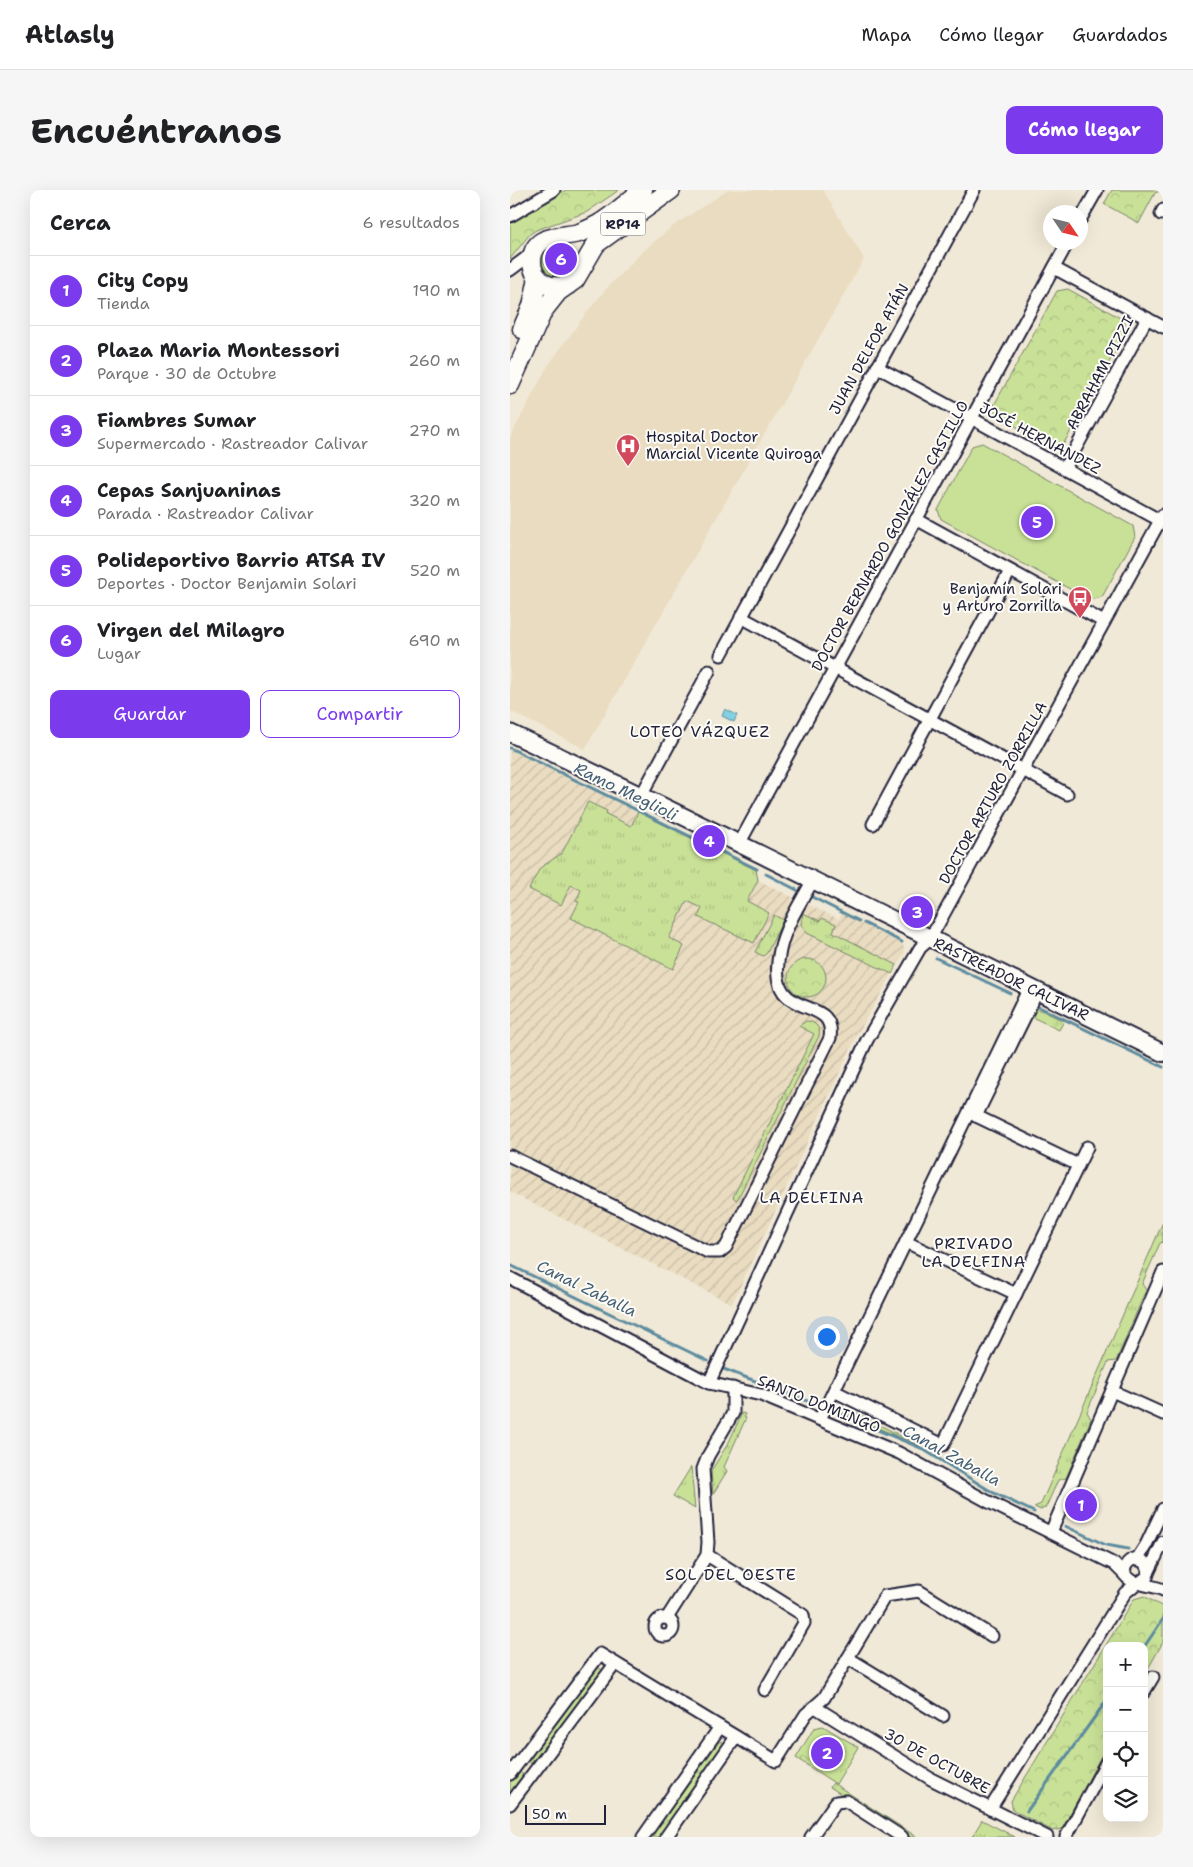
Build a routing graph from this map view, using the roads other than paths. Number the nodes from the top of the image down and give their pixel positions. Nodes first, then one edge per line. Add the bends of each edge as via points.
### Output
1 (554, 190) edge
2 (644, 190) edge
3 (671, 190) edge
4 (974, 190) edge
5 (1097, 190) edge
6 (1088, 206) edge
7 (510, 216) edge
8 (558, 236) junction
9 (537, 246) junction
10 (1064, 250) edge
11 (583, 266) junction
12 (1054, 268) junction
13 (510, 270) edge
14 (538, 278) junction
15 (568, 285) junction
16 (1147, 318) junction
17 (1163, 327) edge
18 (510, 355) edge
19 (876, 367) junction
20 (510, 385) edge
21 (972, 418) junction
22 (1065, 468) junction
23 (916, 519) junction
24 (1162, 519) edge
25 (1010, 571) junction
26 (741, 618) junction
27 (1104, 622) junction
28 (720, 655) dead end
29 (834, 668) junction
30 (709, 671) dead end
31 (930, 720) junction
32 (510, 733) edge
33 (1023, 770) junction
34 (1067, 794) dead end
35 (641, 796) junction
36 (873, 824) dead end
37 (740, 844) junction
38 (812, 880) junction
39 (930, 939) junction
40 (1033, 990) junction
41 (1163, 1053) edge
42 (972, 1114) junction
43 (1087, 1147) dead end
44 (510, 1156) edge
45 (1078, 1165) junction
46 (906, 1242) junction
47 (1163, 1272) edge
48 (510, 1278) edge
49 (1016, 1294) junction
50 (708, 1383) junction
51 (733, 1388) junction
52 (834, 1391) junction
53 (1112, 1391) junction
54 (1163, 1414) edge
55 (820, 1419) junction
56 (1163, 1509) edge
57 (1051, 1532) junction
58 (1163, 1542) edge
59 (707, 1555) junction
60 (1133, 1560) junction
61 (1114, 1564) junction
62 (1148, 1574) junction
63 (1132, 1580) junction
64 (1161, 1589) edge
65 (667, 1618) dead end
66 (992, 1636) dead end
67 (848, 1658) junction
68 (615, 1664) junction
69 (1152, 1677) dead end
70 (1147, 1687) edge
71 (765, 1690) dead end
72 (815, 1707) junction
73 (943, 1716) dead end
74 (720, 1728) junction
75 (736, 1737) junction
76 (519, 1762) junction
77 (1103, 1768) edge
78 (534, 1771) junction
79 (510, 1774) edge
80 (510, 1804) edge
81 (990, 1809) junction
82 (643, 1837) edge
83 (666, 1837) edge
84 (811, 1837) edge
85 (902, 1837) edge
86 (1047, 1837) edge
87 (1066, 1837) edge

1 - 7 street
2 - 8 main road, RP14 via 600,223 579,233
3 - 11 main road, RP14 via 599,240
4 - 19 street, JUAN DELFOR ATÁN
5 - 6 street
8 - 9 main road, RP14 via 550,237
8 - 11 main road via 574,242 579,248
9 - 13 street
9 - 14 main road via 532,262
10 - 12 street, DOCTOR BERNARDO GONZÁLEZ CASTILLO
11 - 15 main road, RP14
12 - 16 street
12 - 21 street, DOCTOR BERNARDO GONZÁLEZ CASTILLO
14 - 15 main road via 552,286
14 - 18 main road via 532,306
15 - 20 main road, RP14 via 551,299 543,311
16 - 17 street
16 - 22 street, ABRAHAM PIZZI
19 - 21 street, JOSÉ HERNANDEZ
19 - 26 street, JUAN DELFOR ATÁN
21 - 22 street, JOSÉ HERNANDEZ
21 - 23 street, DOCTOR BERNARDO GONZÁLEZ CASTILLO
22 - 24 street, JOSÉ HERNANDEZ
23 - 25 street
23 - 29 street, DOCTOR BERNARDO GONZÁLEZ CASTILLO
24 - 27 street, DOCTOR ARTURO ZORRILLA
25 - 27 street
25 - 31 street
26 - 28 street, JUAN DELFOR ATÁN
26 - 29 street
27 - 33 street, DOCTOR ARTURO ZORRILLA
29 - 31 street
29 - 37 street, DOCTOR BERNARDO GONZÁLEZ CASTILLO
30 - 35 street
31 - 33 street
31 - 36 street
32 - 35 main road, RASTREADOR CALIVAR
33 - 34 street
33 - 39 street, DOCTOR ARTURO ZORRILLA
35 - 37 main road, RASTREADOR CALIVAR
37 - 38 main road, RASTREADOR CALIVAR
38 - 39 main road, RASTREADOR CALIVAR
38 - 44 street via 782,944 778,976 781,990 787,998 829,1020 830,1038 726,1247 720,1252 708,1252
39 - 40 main road, RASTREADOR CALIVAR
39 - 50 street, DOCTOR ARTURO ZORRILLA via 920,948 867,1040
40 - 41 main road, RASTREADOR CALIVAR
40 - 42 street
42 - 45 street
42 - 46 street
43 - 45 street
45 - 49 street
46 - 49 street
46 - 52 street
47 - 53 street
48 - 50 street, SANTO DOMINGO
49 - 52 street via 942,1444
50 - 51 street, SANTO DOMINGO
51 - 55 street, SANTO DOMINGO via 761,1395
51 - 59 street via 733,1413 703,1469
52 - 55 street
53 - 54 street
53 - 57 street
55 - 57 street, SANTO DOMINGO via 899,1453
56 - 60 street via 1146,1545
57 - 61 street, SANTO DOMINGO
58 - 62 street
59 - 65 street
59 - 71 street via 804,1615 804,1623
60 - 61 street
60 - 62 street via 1146,1563
60 - 63 street via 1125,1567
61 - 63 street, SANTO DOMINGO
62 - 63 street via 1145,1580
62 - 64 street
63 - 64 street
63 - 81 street
66 - 67 street via 918,1591 885,1596
67 - 72 street
67 - 73 street
68 - 74 street
68 - 76 street via 600,1654
68 - 78 street
69 - 70 street
72 - 75 street via 806,1714 776,1761
72 - 81 street, 30 DE OCTUBRE via 931,1779
74 - 75 street
74 - 82 street
75 - 83 street
76 - 78 street
76 - 79 street
77 - 87 street
78 - 80 street
81 - 86 street, 30 DE OCTUBRE
84 - 85 street via 836,1802 842,1800

